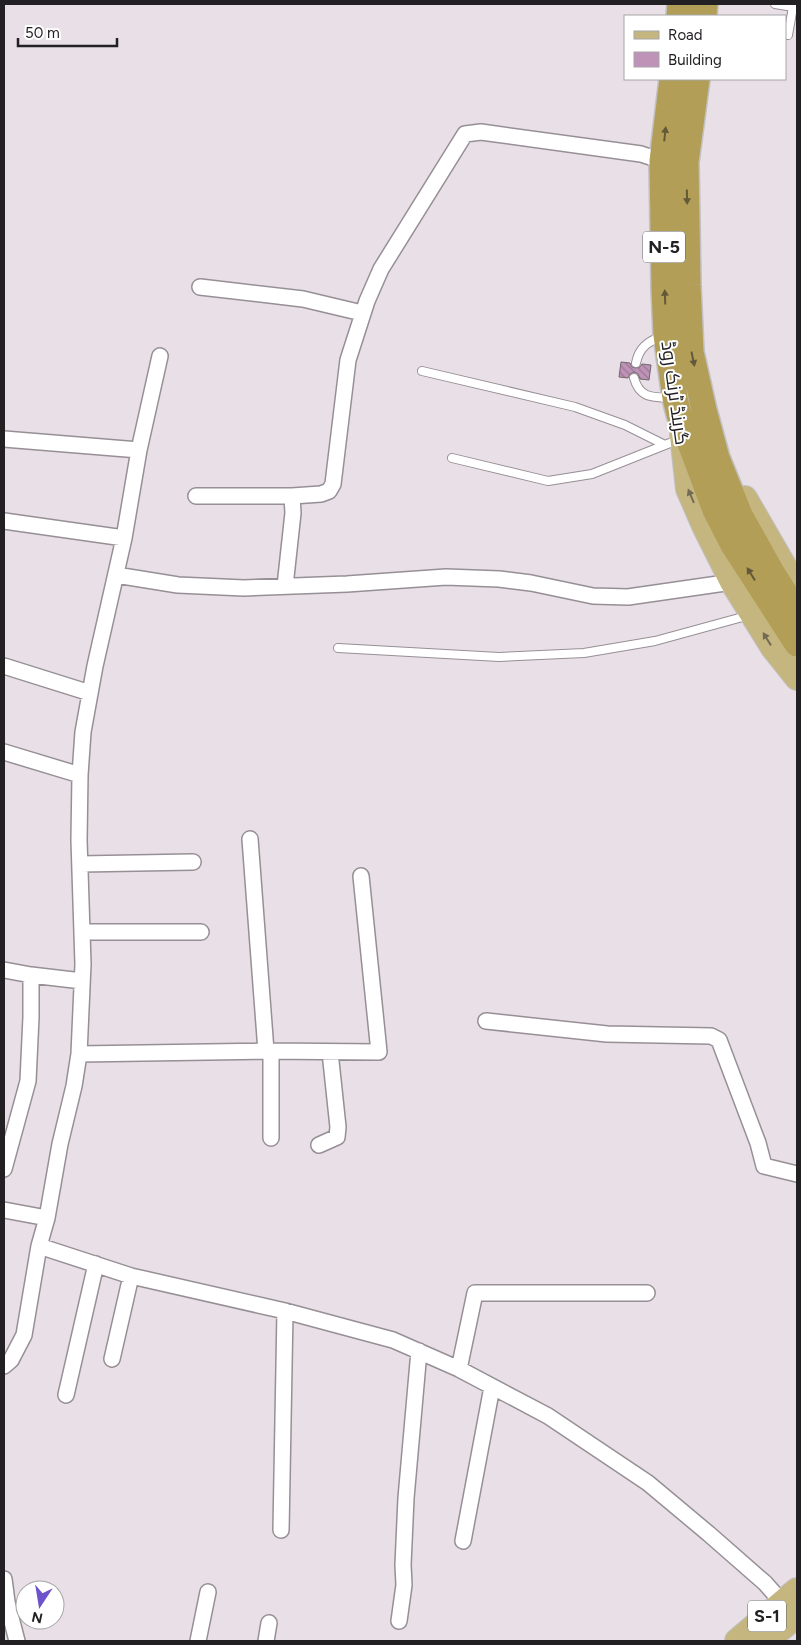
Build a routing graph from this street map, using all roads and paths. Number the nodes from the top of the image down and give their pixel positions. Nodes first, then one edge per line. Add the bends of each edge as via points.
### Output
1 (775, 4) edge
2 (786, 34) edge
3 (672, 80) edge
4 (696, 80) edge
5 (674, 162) junction
6 (200, 287) dead end
7 (362, 313) junction
8 (666, 335) junction
9 (160, 356) dead end
10 (636, 363) dead end
11 (422, 371) dead end
12 (634, 378) dead end
13 (677, 406) junction
14 (704, 410) junction
15 (4, 439) edge
16 (674, 442) junction
17 (139, 450) junction
18 (452, 458) dead end
19 (196, 496) dead end
20 (292, 496) junction
21 (4, 521) edge
22 (124, 538) junction
23 (116, 575) junction
24 (732, 582) junction
25 (285, 586) junction
26 (797, 588) edge
27 (797, 612) edge
28 (752, 614) junction
29 (797, 644) edge
30 (338, 648) dead end
31 (4, 666) edge
32 (797, 678) edge
33 (90, 693) junction
34 (4, 752) edge
35 (80, 775) junction
36 (250, 839) dead end
37 (193, 862) dead end
38 (80, 864) junction
39 (360, 876) dead end
40 (83, 932) junction
41 (201, 932) dead end
42 (4, 970) edge
43 (31, 976) junction
44 (82, 981) junction
45 (486, 1021) dead end
46 (268, 1051) junction
47 (330, 1052) junction
48 (79, 1054) junction
49 (271, 1138) dead end
50 (319, 1145) dead end
51 (4, 1170) edge
52 (797, 1174) edge
53 (4, 1210) edge
54 (47, 1218) junction
55 (39, 1246) junction
56 (96, 1264) junction
57 (131, 1276) junction
58 (647, 1293) dead end
59 (285, 1311) junction
60 (419, 1351) junction
61 (112, 1359) dead end
62 (4, 1366) edge
63 (459, 1369) junction
64 (492, 1387) junction
65 (66, 1396) dead end
66 (281, 1530) dead end
67 (463, 1541) dead end
68 (4, 1579) edge
69 (208, 1592) dead end
70 (794, 1609) edge
71 (399, 1622) dead end
72 (269, 1623) dead end
73 (17, 1641) edge
74 (198, 1641) edge
75 (266, 1641) edge
76 (737, 1641) edge
77 (767, 1641) edge

1 - 2 lane via 793,7
5 -> 3 highway, گرینڈ ٹرنک روڈ / N-5
4 - 5 highway, گرینڈ ٹرنک روڈ / N-5
5 - 7 street via 641,154 481,132 465,134 381,269
8 -> 5 highway, گرینڈ ٹرنک روڈ / N-5
5 -> 14 highway, گرینڈ ٹرنک روڈ / N-5 via 688,285 691,352
6 - 7 street via 303,299
7 - 20 street via 348,360 333,484 329,491 321,494
8 - 10 lane via 643,346
8 - 13 highway, گرینڈ ٹرنک روڈ / N-5
9 - 17 street
11 - 16 lane via 575,407
12 - 13 lane via 637,388 644,394
13 - 16 main road, گرینڈ ٹرنک روڈ / N-5
29 -> 13 highway via 732,545 715,510
14 - 26 main road, گرینڈ ٹرنک روڈ / N-5 via 744,496
14 - 27 highway via 740,515
15 - 17 street
16 - 18 lane via 592,474 548,481
24 -> 16 main road, گرینڈ ٹرنک روڈ / N-5 via 688,489
17 - 22 street
19 - 20 street
20 - 25 street
21 - 22 street
22 - 23 street
23 - 25 street via 178,585
23 - 33 street
24 - 25 street via 628,597 593,596 499,579 446,577
24 - 28 main road, گرینڈ ٹرنک روڈ / N-5
28 - 30 lane via 655,641 584,653 500,657
32 -> 28 main road, گرینڈ ٹرنک روڈ / N-5
31 - 33 street
33 - 35 street
34 - 35 street
35 - 38 street
36 - 46 street
37 - 38 street
38 - 40 street
39 - 47 street via 379,1052
40 - 41 street
40 - 44 street
42 - 43 street
43 - 44 street
43 - 51 street via 28,1080
44 - 48 street
45 - 52 street via 607,1034 711,1036 719,1040 764,1166
46 - 47 street
46 - 48 street
46 - 49 street
47 - 50 street via 338,1127 336,1137
48 - 54 street
53 - 54 street
54 - 55 street
55 - 56 street
55 - 62 street via 24,1335 11,1360
56 - 57 street
56 - 65 street
57 - 59 street
57 - 61 street
58 - 63 street via 475,1292
59 - 60 street via 394,1340
59 - 66 street
60 - 63 street
60 - 71 street
63 - 64 street
64 - 67 street
64 - 70 street via 548,1416 648,1483
68 - 73 street
69 - 74 street
70 - 76 main road, S-1
70 - 77 main road, S-1
72 - 75 street

